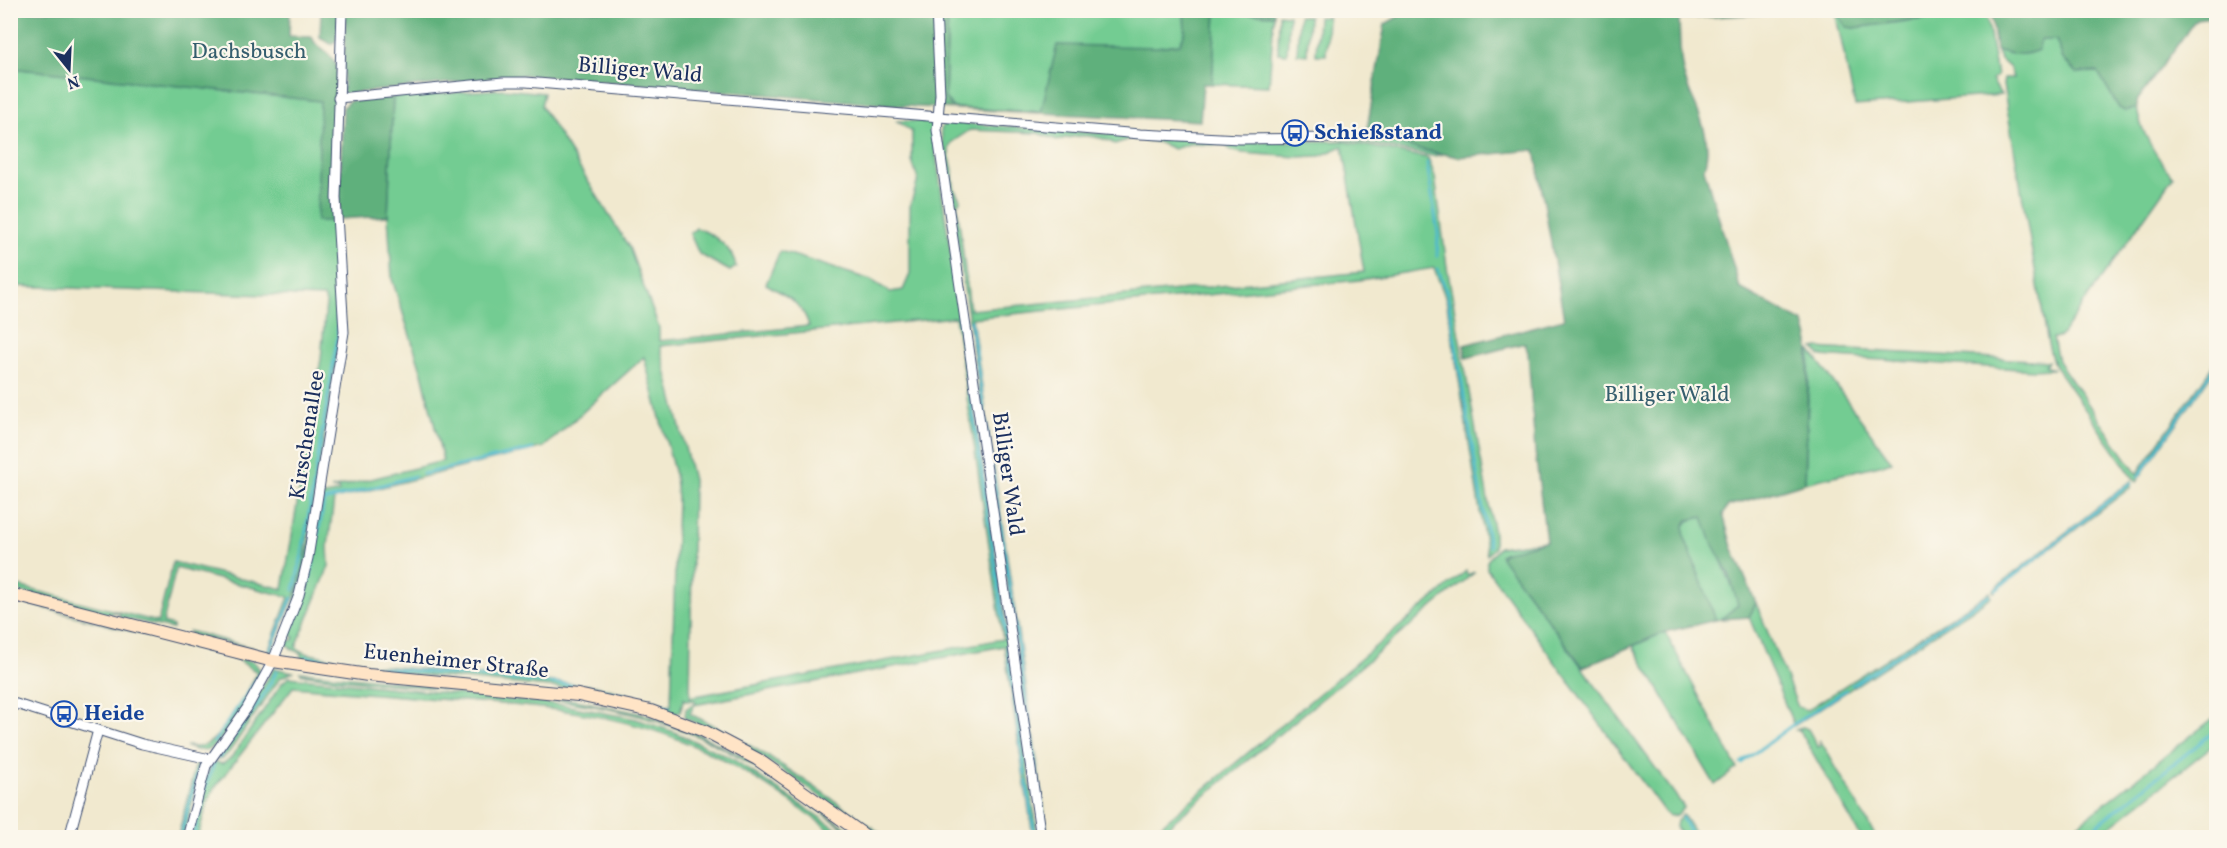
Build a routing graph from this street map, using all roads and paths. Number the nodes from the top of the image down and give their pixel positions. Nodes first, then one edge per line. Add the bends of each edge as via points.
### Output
1 (342, 10) edge
2 (936, 10) edge
3 (338, 98) junction
4 (939, 115) junction
5 (1334, 138) dead end
6 (10, 594) edge
7 (273, 661) junction
8 (10, 702) edge
9 (98, 730) junction
10 (210, 759) junction
11 (69, 837) edge
12 (187, 837) edge
13 (868, 837) edge
14 (1041, 837) edge

1 - 3 street, Kirschenallee
2 - 4 street, Billiger Wald
3 - 4 street, Billiger Wald via 526,82
3 - 7 street, Kirschenallee via 337,226 344,332 304,578
4 - 5 street, Billiger Wald via 1140,134
4 - 14 street, Billiger Wald via 938,130
6 - 7 main road, Euenheimer Straße
7 - 10 street, Kirschenallee via 247,708
7 - 13 main road, Euenheimer Straße via 368,675 575,695 651,711 704,731 757,759
8 - 9 street
9 - 10 street
9 - 11 street
10 - 12 street, Kirschenallee

